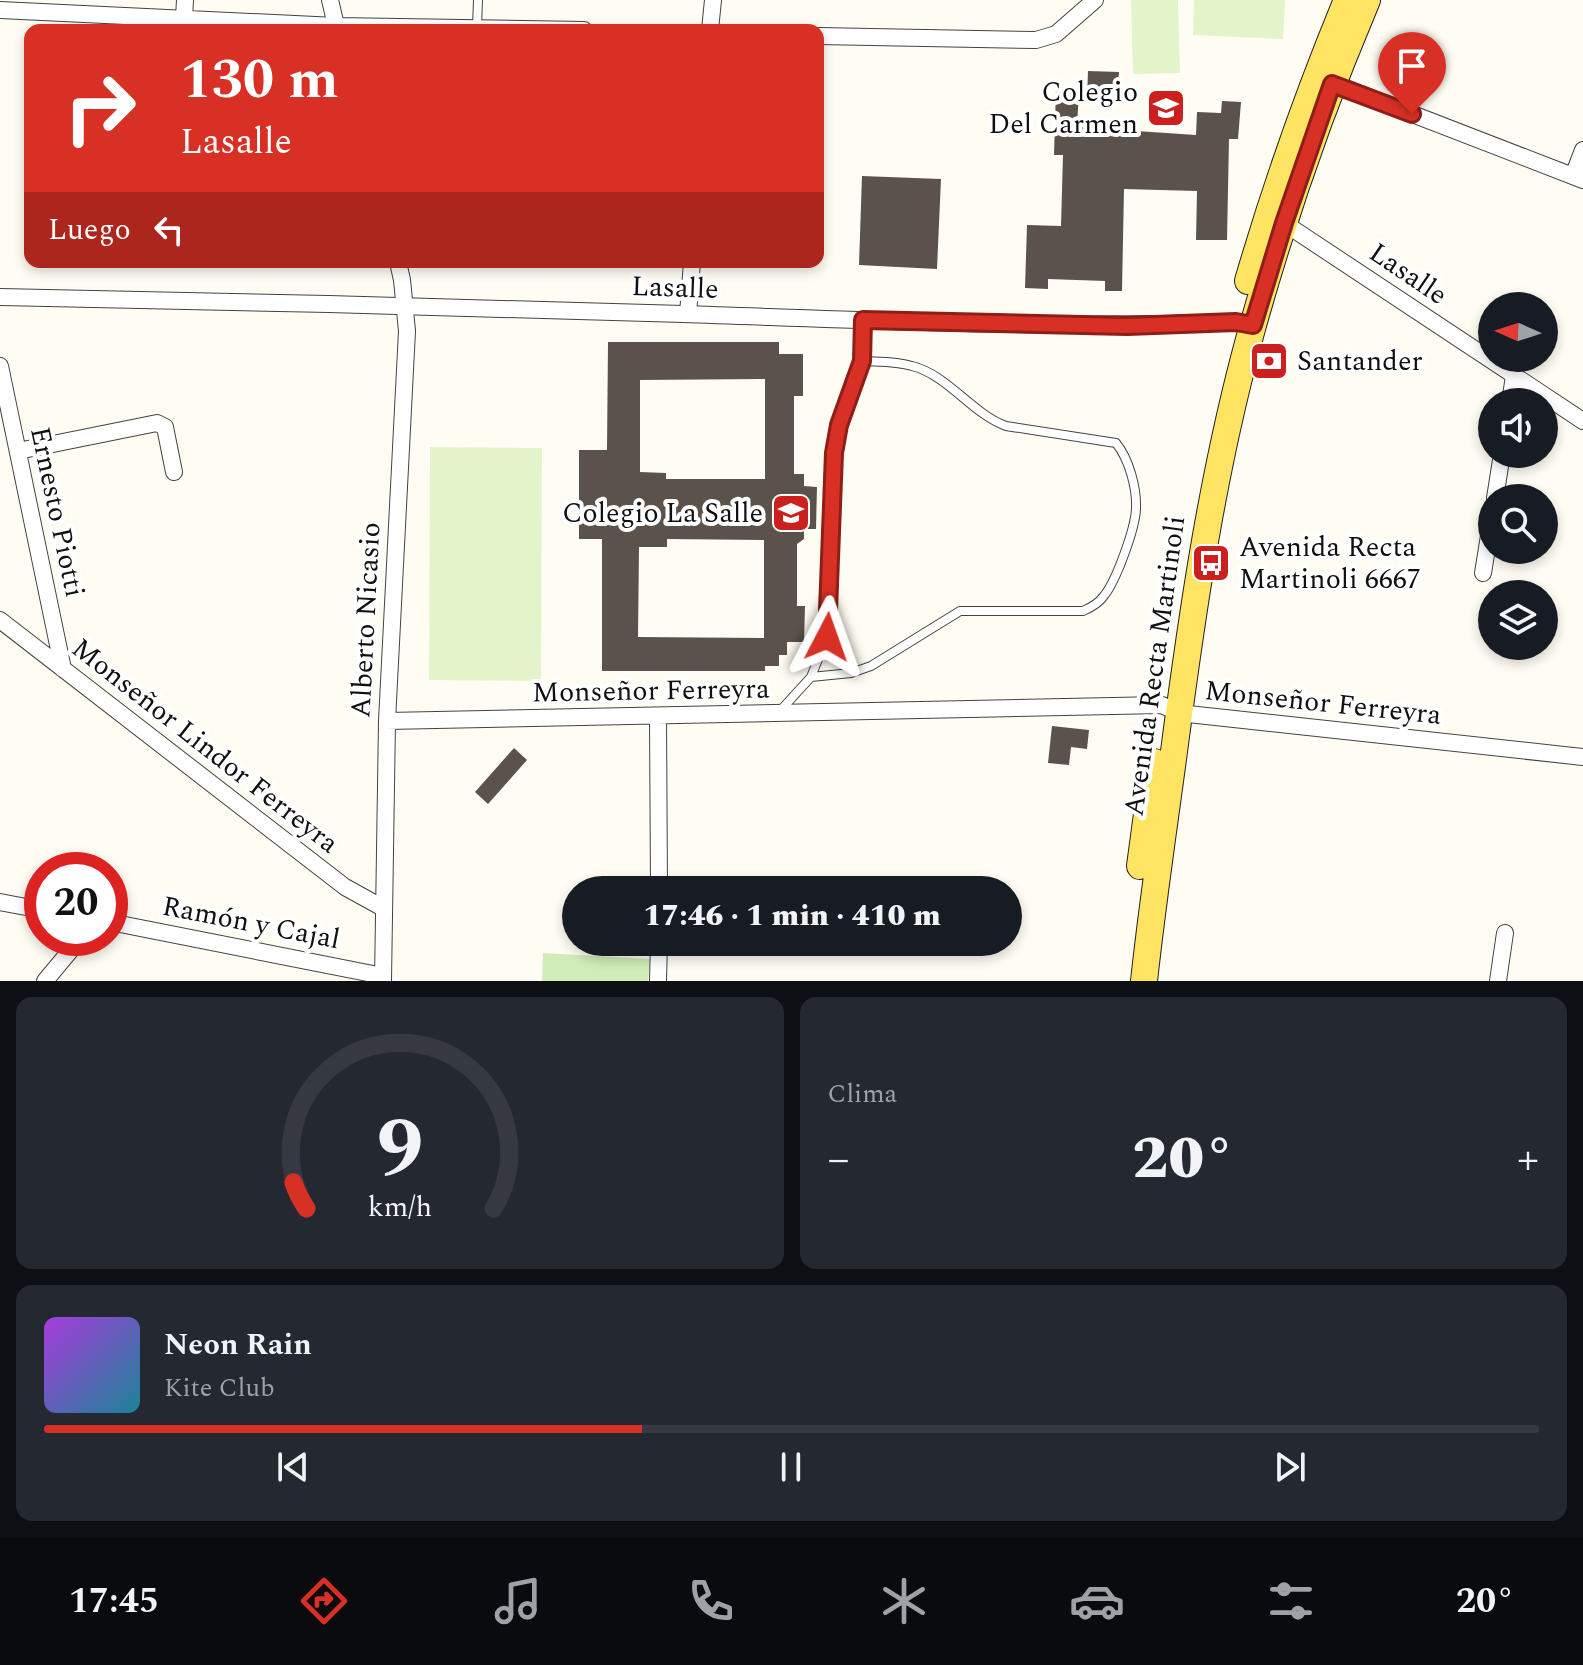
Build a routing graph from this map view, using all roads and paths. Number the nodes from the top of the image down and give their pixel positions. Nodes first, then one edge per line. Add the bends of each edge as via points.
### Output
1 (185, 0) edge
2 (330, 0) edge
3 (478, 0) edge
4 (713, 0) edge
5 (1095, 0) edge
6 (1347, 0) edge
7 (1367, 0) edge
8 (0, 10) edge
9 (184, 18) junction
10 (276, 24) edge
11 (336, 24) edge
12 (477, 24) edge
13 (711, 24) edge
14 (824, 36) edge
15 (1324, 80) junction
16 (1583, 150) edge
17 (1578, 178) edge
18 (1284, 223) junction
19 (399, 268) edge
20 (692, 268) edge
21 (0, 297) edge
22 (405, 305) junction
23 (688, 314) junction
24 (863, 320) junction
25 (1244, 324) junction
26 (862, 361) junction
27 (0, 366) edge
28 (1514, 376) junction
29 (1512, 388) edge
30 (1583, 421) edge
31 (18, 451) junction
32 (174, 472) dead end
33 (1484, 564) edge
34 (1483, 573) dead end
35 (0, 620) edge
36 (63, 669) junction
37 (811, 677) junction
38 (1170, 709) junction
39 (777, 714) junction
40 (658, 717) junction
41 (387, 721) junction
42 (1583, 757) edge
43 (659, 876) edge
44 (0, 902) edge
45 (24, 907) edge
46 (383, 908) junction
47 (128, 926) edge
48 (1505, 933) dead end
49 (66, 956) edge
50 (659, 956) edge
51 (383, 978) edge
52 (45, 981) edge
53 (658, 981) edge
54 (1126, 981) edge
55 (1144, 981) edge
56 (1498, 981) edge

1 - 9 street
2 - 11 street
3 - 12 lane
4 - 13 street
5 - 14 street via 1056,34 1036,40
6 - 15 main road, Avenida Recta Martinoli
7 - 15 main road, Avenida Recta Martinoli
8 - 9 street
9 - 10 street
15 - 17 street
15 - 18 main road, Avenida Recta Martinoli
15 - 25 main road, Avenida Recta Martinoli via 1268,211
16 - 17 street
18 - 25 main road, Avenida Recta Martinoli
18 - 28 street, Lasalle
19 - 22 street, Alberto Nicasio
20 - 23 street
21 - 22 street, Lasalle
22 - 23 street, Lasalle
22 - 41 street, Alberto Nicasio
23 - 24 street, Lasalle
24 - 25 street, Lasalle
24 - 26 lane
25 - 38 main road, Avenida Recta Martinoli via 1187,536
26 - 37 lane via 834,453 827,637
26 - 37 lane via 911,365 932,374 1006,426 1116,443 1129,466 1137,506 1125,553 1094,606 1083,611 960,611 871,666
27 - 31 street, Ernesto Piotti
28 - 29 street
28 - 30 street, Lasalle
31 - 32 street via 157,423 165,427
31 - 36 street, Ernesto Piotti
33 - 34 street
35 - 36 street, Monseñor Lindor Ferreyra
36 - 46 street, Monseñor Lindor Ferreyra via 345,887
37 - 39 lane
38 - 39 street, Monseñor Ferreyra via 972,707
38 - 42 street, Monseñor Ferreyra
38 - 54 main road, Avenida Recta Martinoli
38 - 55 main road, Avenida Recta Martinoli
39 - 40 street, Monseñor Ferreyra
40 - 41 street, Monseñor Ferreyra
40 - 43 street
41 - 46 street, Alberto Nicasio
44 - 45 street
46 - 51 street, Alberto Nicasio
47 - 51 street, Ramón y Cajal
48 - 56 street
49 - 52 street
50 - 53 street

